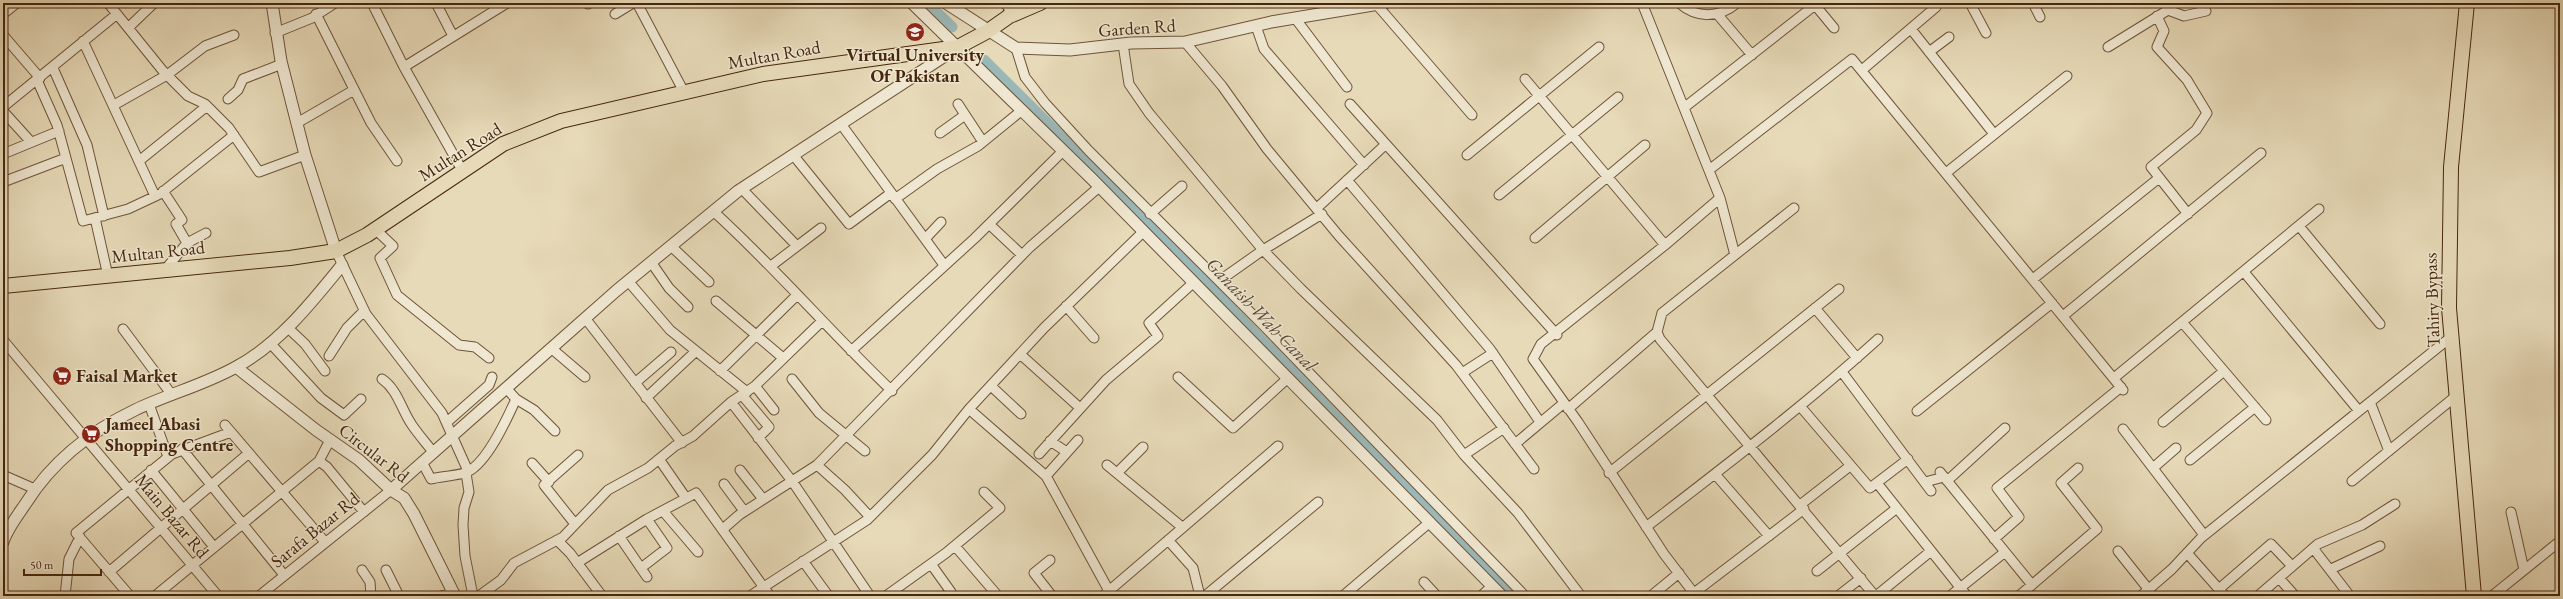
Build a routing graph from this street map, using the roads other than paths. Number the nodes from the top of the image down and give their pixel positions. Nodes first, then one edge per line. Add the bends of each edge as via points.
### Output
1 (15, 3) edge
2 (108, 3) edge
3 (154, 3) edge
4 (272, 3) edge
5 (335, 3) edge
6 (372, 3) edge
7 (436, 3) edge
8 (633, 3) edge
9 (637, 3) edge
10 (912, 3) edge
11 (946, 3) edge
12 (1040, 3) edge
13 (1642, 3) edge
14 (1679, 3) edge
15 (1737, 3) edge
16 (1933, 3) edge
17 (1970, 3) edge
18 (2033, 3) edge
19 (2467, 3) edge
20 (502, 4) edge
21 (1381, 4) edge
22 (1815, 4) edge
23 (2166, 6) edge
24 (1335, 7) edge
25 (1011, 9) edge
26 (2206, 11) dead end
27 (3, 14) edge
28 (118, 14) junction
29 (316, 14) junction
30 (615, 14) dead end
31 (1718, 15) junction
32 (2157, 16) junction
33 (2040, 17) dead end
34 (1295, 18) junction
35 (1256, 26) junction
36 (129, 27) junction
37 (1834, 28) dead end
38 (1911, 29) junction
39 (988, 31) junction
40 (275, 33) junction
41 (1986, 33) dead end
42 (3, 35) edge
43 (234, 35) dead end
44 (453, 36) junction
45 (1949, 37) dead end
46 (83, 41) junction
47 (1184, 42) junction
48 (1123, 44) junction
49 (958, 47) junction
50 (1599, 47) dead end
51 (2108, 47) dead end
52 (1016, 48) junction
53 (1929, 52) junction
54 (1752, 55) junction
55 (282, 64) junction
56 (404, 67) junction
57 (53, 68) junction
58 (1862, 70) junction
59 (167, 75) junction
60 (2066, 76) dead end
61 (39, 79) junction
62 (1525, 79) dead end
63 (1347, 87) dead end
64 (354, 90) junction
65 (684, 92) junction
66 (1539, 96) junction
67 (1618, 97) dead end
68 (228, 99) dead end
69 (958, 104) dead end
70 (1350, 104) dead end
71 (114, 105) junction
72 (207, 106) junction
73 (3, 107) edge
74 (1685, 107) junction
75 (3, 111) edge
76 (1021, 111) junction
77 (965, 115) junction
78 (1472, 115) dead end
79 (297, 123) junction
80 (841, 124) junction
81 (59, 130) junction
82 (940, 133) dead end
83 (1994, 134) junction
84 (234, 135) junction
85 (1572, 135) junction
86 (31, 142) junction
87 (983, 142) junction
88 (1385, 145) junction
89 (1645, 145) dead end
90 (1063, 151) junction
91 (2261, 153) dead end
92 (3, 154) edge
93 (305, 155) junction
94 (1466, 155) dead end
95 (794, 156) junction
96 (66, 158) junction
97 (139, 161) junction
98 (397, 161) dead end
99 (1364, 165) junction
100 (462, 170) junction
101 (1709, 170) junction
102 (1946, 174) junction
103 (1607, 177) junction
104 (2159, 178) junction
105 (1347, 180) junction
106 (3, 182) edge
107 (1182, 186) dead end
108 (1099, 187) junction
109 (742, 189) junction
110 (164, 190) junction
111 (1499, 195) dead end
112 (155, 196) junction
113 (893, 196) junction
114 (1720, 198) junction
115 (1794, 208) dead end
116 (2319, 209) dead end
117 (1319, 211) junction
118 (713, 212) junction
119 (1150, 214) junction
120 (2188, 214) junction
121 (100, 217) junction
122 (941, 222) dead end
123 (989, 224) junction
124 (2299, 226) junction
125 (821, 228) dead end
126 (376, 230) junction
127 (1144, 232) junction
128 (206, 233) dead end
129 (1535, 238) dead end
130 (925, 239) junction
131 (187, 243) junction
132 (671, 246) junction
133 (797, 246) junction
134 (1666, 246) junction
135 (1264, 250) junction
136 (336, 251) junction
137 (1022, 255) junction
138 (1735, 255) junction
139 (651, 262) junction
140 (342, 265) junction
141 (944, 265) junction
142 (771, 266) junction
143 (164, 271) junction
144 (2244, 272) junction
145 (108, 276) junction
146 (2033, 279) junction
147 (628, 281) junction
148 (1219, 281) junction
149 (709, 282) dead end
150 (1193, 283) junction
151 (3, 286) edge
152 (1839, 289) dead end
153 (797, 295) junction
154 (716, 301) dead end
155 (2052, 303) junction
156 (1066, 306) junction
157 (688, 307) dead end
158 (1816, 308) junction
159 (364, 311) junction
160 (2063, 316) junction
161 (585, 318) junction
162 (822, 321) junction
163 (2182, 322) junction
164 (2380, 324) dead end
165 (287, 327) junction
166 (124, 329) dead end
167 (1657, 332) junction
168 (1557, 334) junction
169 (755, 336) junction
170 (2451, 337) junction
171 (1094, 338) dead end
172 (1878, 339) dead end
173 (3, 340) edge
174 (270, 343) junction
175 (551, 348) junction
176 (851, 350) junction
177 (671, 352) dead end
178 (695, 352) junction
179 (1493, 353) junction
180 (1020, 354) junction
181 (329, 356) dead end
182 (489, 358) dead end
183 (783, 358) junction
184 (1857, 358) junction
185 (236, 367) junction
186 (325, 371) dead end
187 (720, 371) junction
188 (2224, 371) junction
189 (1462, 372) junction
190 (1842, 372) junction
191 (492, 377) dead end
192 (584, 377) dead end
193 (1178, 377) dead end
194 (1288, 378) junction
195 (2114, 378) junction
196 (382, 379) dead end
197 (792, 379) dead end
198 (635, 383) junction
199 (755, 386) junction
200 (991, 386) junction
201 (506, 388) junction
202 (892, 391) junction
203 (744, 393) junction
204 (172, 395) junction
205 (1708, 396) junction
206 (2456, 396) junction
207 (646, 398) junction
208 (361, 399) dead end
209 (516, 399) junction
210 (731, 402) junction
211 (2370, 402) junction
212 (149, 404) junction
213 (1566, 406) junction
214 (1800, 406) junction
215 (2255, 407) junction
216 (1080, 408) junction
217 (969, 409) junction
218 (774, 410) dead end
219 (1917, 411) dead end
220 (2359, 411) junction
221 (1021, 414) dead end
222 (2266, 420) dead end
223 (447, 422) junction
224 (1540, 422) junction
225 (2163, 422) dead end
226 (1504, 428) junction
227 (2005, 428) dead end
228 (2124, 429) dead end
229 (555, 431) dead end
230 (453, 434) junction
231 (758, 438) junction
232 (846, 438) junction
233 (86, 439) junction
234 (330, 440) junction
235 (1078, 440) dead end
236 (1050, 441) junction
237 (682, 443) junction
238 (1515, 444) junction
239 (1278, 446) dead end
240 (1751, 446) junction
241 (1143, 447) dead end
242 (2176, 448) dead end
243 (182, 449) junction
244 (865, 451) dead end
245 (2389, 451) junction
246 (433, 452) junction
247 (1067, 452) junction
248 (249, 453) junction
249 (1038, 454) dead end
250 (578, 455) dead end
251 (1464, 455) junction
252 (168, 457) junction
253 (660, 459) junction
254 (1908, 459) junction
255 (2190, 460) dead end
256 (319, 461) junction
257 (422, 462) junction
258 (532, 463) dead end
259 (817, 465) junction
260 (1107, 465) dead end
261 (1850, 466) junction
262 (2078, 468) dead end
263 (2153, 468) junction
264 (1534, 469) dead end
265 (151, 470) junction
266 (740, 470) dead end
267 (467, 472) junction
268 (1609, 473) junction
269 (1117, 474) junction
270 (1715, 474) junction
271 (3, 475) edge
272 (1046, 476) junction
273 (1943, 477) junction
274 (792, 481) junction
275 (2352, 481) dead end
276 (548, 482) junction
277 (1925, 482) junction
278 (1877, 483) junction
279 (724, 484) dead end
280 (210, 485) junction
281 (128, 488) junction
282 (35, 489) junction
283 (391, 490) junction
284 (281, 491) junction
285 (1931, 491) dead end
286 (984, 492) dead end
287 (686, 498) junction
288 (763, 500) junction
289 (1318, 502) dead end
290 (2395, 504) dead end
291 (1802, 507) junction
292 (183, 508) junction
293 (1897, 508) junction
294 (663, 511) junction
295 (364, 512) junction
296 (744, 512) junction
297 (2511, 512) dead end
298 (870, 517) junction
299 (647, 519) junction
300 (1430, 522) junction
301 (243, 524) junction
302 (575, 524) junction
303 (161, 527) junction
304 (1182, 527) junction
305 (1646, 527) junction
306 (722, 529) junction
307 (2204, 535) junction
308 (619, 536) junction
309 (1769, 536) junction
310 (80, 537) junction
311 (4, 538) edge
312 (1994, 539) junction
313 (557, 540) junction
314 (1168, 540) junction
315 (2560, 541) edge
316 (325, 542) junction
317 (833, 542) junction
318 (955, 546) junction
319 (2380, 546) dead end
320 (214, 547) junction
321 (2313, 548) junction
322 (1931, 551) junction
323 (2118, 551) dead end
324 (698, 552) dead end
325 (2005, 552) junction
326 (1840, 553) junction
327 (2187, 553) junction
328 (1050, 560) dead end
329 (803, 561) junction
330 (577, 563) junction
331 (931, 564) junction
332 (192, 565) junction
333 (2292, 566) junction
334 (640, 568) junction
335 (2331, 569) junction
336 (362, 570) dead end
337 (386, 570) dead end
338 (2524, 570) junction
339 (1817, 571) dead end
340 (109, 572) junction
341 (1679, 574) junction
342 (284, 575) junction
343 (646, 577) dead end
344 (1861, 578) junction
345 (2279, 578) junction
346 (1424, 582) dead end
347 (2032, 585) junction
348 (1492, 586) junction
349 (764, 587) junction
350 (1961, 588) junction
351 (2148, 590) junction
352 (2222, 593) edge
353 (454, 594) edge
354 (827, 594) dead end
355 (1106, 594) edge
356 (1695, 594) edge
357 (64, 596) edge
358 (130, 596) edge
359 (155, 596) edge
360 (218, 596) edge
361 (259, 596) edge
362 (371, 596) edge
363 (399, 596) edge
364 (441, 596) edge
365 (473, 596) edge
366 (479, 596) edge
367 (602, 596) edge
368 (750, 596) edge
369 (770, 596) edge
370 (870, 596) edge
371 (886, 596) edge
372 (945, 596) edge
373 (998, 596) edge
374 (1052, 596) edge
375 (1200, 596) edge
376 (1205, 596) edge
377 (1343, 596) edge
378 (1437, 596) edge
379 (1481, 596) edge
380 (1502, 596) edge
381 (1525, 596) edge
382 (1581, 596) edge
383 (1651, 596) edge
384 (1838, 596) edge
385 (1876, 596) edge
386 (1950, 596) edge
387 (1967, 596) edge
388 (2020, 596) edge
389 (2141, 596) edge
390 (2258, 596) edge
391 (2295, 596) edge
392 (2350, 596) edge
393 (2474, 596) edge
394 (2492, 596) edge

1 - 27 street
2 - 28 street
3 - 36 street
4 - 40 street
5 - 29 street
6 - 56 street
7 - 44 street
8 - 30 street
9 - 65 street
10 - 49 street
11 - 39 street, Garden Rd
12 - 25 main road, Multan Road
13 - 74 street
14 - 31 street via 1696,13
15 - 31 street
16 - 38 street via 1936,7
17 - 41 street
18 - 33 street
19 - 170 main road, Tahiry Bypass via 2451,167
20 - 44 street
21 - 24 street, Garden Rd
21 - 78 street
22 - 37 street
22 - 54 street
23 - 26 street via 2184,16
23 - 32 street
24 - 34 street, Garden Rd
25 - 39 main road, Multan Road
28 - 36 street
28 - 46 street
29 - 40 street
29 - 64 street
31 - 54 street
32 - 51 street
32 - 104 street via 2164,31 2157,47 2187,80 2207,113 2196,130 2151,167
34 - 35 street, Garden Rd
34 - 63 street
35 - 47 street, Garden Rd
35 - 99 street via 1264,49
36 - 59 street
38 - 53 street
38 - 58 street
39 - 49 main road, Multan Road
39 - 52 street, Garden Rd
40 - 55 street
42 - 61 street
43 - 59 street via 205,46
44 - 56 street
45 - 53 street
46 - 57 street
46 - 71 street
47 - 48 street, Garden Rd
47 - 117 street via 1222,86 1267,149
48 - 52 street, Garden Rd via 1070,50
48 - 135 street via 1129,84 1149,113
49 - 65 main road, Multan Road via 763,74
49 - 76 street
49 - 80 street
50 - 66 street
52 - 119 street via 1025,77 1045,103
53 - 83 street
54 - 74 street
55 - 68 street via 243,80 238,90
55 - 79 street
56 - 100 street
57 - 61 street
57 - 121 street via 87,145
58 - 101 street via 1852,58
58 - 102 street
59 - 71 street
59 - 72 street via 188,96
60 - 83 street
61 - 73 street
61 - 81 street
62 - 66 street
64 - 79 street
64 - 98 street via 371,123
65 - 100 main road, Multan Road via 561,121 503,144
66 - 85 street
66 - 94 street
67 - 85 street
69 - 77 street
70 - 88 street
71 - 97 street
72 - 84 street
72 - 97 street
74 - 101 street
75 - 86 street
76 - 87 street
76 - 90 street
77 - 82 street
77 - 87 street
79 - 93 street
80 - 95 street
80 - 113 street
81 - 86 street
81 - 96 street
83 - 102 street
84 - 93 street via 259,172
84 - 110 street
85 - 103 street
85 - 111 street
86 - 92 street
87 - 113 street
88 - 99 street
88 - 168 street
89 - 103 street
90 - 108 street
90 - 123 street
91 - 120 street
93 - 136 street
95 - 109 street
95 - 113 street via 849,224
96 - 106 street
96 - 121 street via 83,221
97 - 112 street
99 - 105 street
100 - 126 main road, Multan Road
101 - 114 street
102 - 146 street
103 - 129 street
103 - 134 street
104 - 120 street
104 - 146 street
105 - 117 street
105 - 179 street
107 - 119 street
108 - 127 street
108 - 137 street
109 - 118 street
109 - 133 street
110 - 112 street
110 - 131 street via 182,220 176,224
112 - 121 street via 128,209
113 - 130 street
114 - 134 street
114 - 138 street
115 - 138 street
116 - 124 street
117 - 135 street
117 - 189 street
118 - 132 street
118 - 142 street
119 - 148 street
120 - 160 street
121 - 145 street
122 - 130 street
123 - 137 street
123 - 141 street
124 - 144 street
124 - 164 street
125 - 133 street
126 - 136 main road, Multan Road
126 - 182 street via 392,246 380,258 398,295 459,345 476,347
127 - 150 street
127 - 156 street
128 - 131 street
130 - 141 street
131 - 143 street
132 - 139 street
132 - 149 street
133 - 142 street
134 - 168 street
135 - 148 street
135 - 251 street via 1437,420
136 - 140 street
136 - 143 main road, Multan Road
137 - 202 street
138 - 167 street via 1662,314
139 - 147 street
139 - 157 street via 669,288
140 - 159 street
140 - 165 street via 303,312
141 - 176 street
142 - 153 street
143 - 145 main road, Multan Road
144 - 163 street
144 - 220 street
145 - 151 main road, Multan Road
146 - 155 street
147 - 161 street
147 - 178 street via 670,330
148 - 381 street
150 - 194 street
150 - 216 street via 1149,323 1158,336 1106,380
152 - 158 street
153 - 162 street
153 - 169 street
154 - 169 street
155 - 160 street
155 - 219 street
156 - 171 street
156 - 180 street
158 - 184 street
158 - 205 street
159 - 181 street via 348,328
159 - 223 street
160 - 195 street
161 - 175 street
161 - 198 street
162 - 176 street
162 - 183 street
163 - 188 street
163 - 195 street
165 - 174 street
165 - 186 street via 305,344
166 - 204 street
167 - 205 street via 1660,339
167 - 213 street
168 - 213 street via 1541,344 1533,360
169 - 183 street
169 - 187 street
170 - 206 main road, Tahiry Bypass
170 - 211 street
172 - 184 street
173 - 233 street, Main Bazar Rd
174 - 185 street
174 - 208 street via 322,398 344,415
175 - 192 street
175 - 201 street
176 - 202 street
177 - 198 street
178 - 187 street
178 - 207 street
179 - 189 street
179 - 224 street
180 - 200 street
180 - 216 street
183 - 199 street
184 - 190 street
185 - 204 street
185 - 234 street, Circular Rd
187 - 203 street
188 - 215 street
188 - 225 street
189 - 226 street
190 - 214 street
190 - 254 street
191 - 223 street via 489,385
193 - 194 street via 1233,428
194 - 300 street
195 - 312 street via 2122,389 1997,488 2019,517
196 - 246 street via 390,384 397,394 412,425
197 - 232 street via 819,413
198 - 207 street
199 - 203 street
199 - 218 street
200 - 217 street
200 - 221 street
201 - 209 street
201 - 230 street
202 - 232 street
203 - 210 street
203 - 231 street via 769,427
204 - 212 street
205 - 240 street
205 - 268 street
206 - 245 street
206 - 393 main road, Tahiry Bypass
207 - 237 street
209 - 229 street via 534,410
209 - 267 street via 505,423 487,451
210 - 231 street
210 - 237 street
211 - 220 street
211 - 245 street
212 - 233 street
212 - 252 street
213 - 224 street
213 - 268 street
214 - 240 street
214 - 261 street
215 - 222 street
215 - 255 street
216 - 236 street
217 - 272 street
217 - 298 street via 932,455
220 - 307 street
223 - 230 street
224 - 238 street
226 - 238 street
226 - 251 street
227 - 273 street
228 - 263 street
230 - 246 street
230 - 267 street
231 - 274 street
232 - 244 street
232 - 259 street
233 - 281 street, Main Bazar Rd
233 - 282 street
234 - 256 street
234 - 283 street, Circular Rd via 359,460
235 - 247 street
236 - 247 street
236 - 249 street
237 - 253 street
238 - 264 street
239 - 304 street
240 - 270 street
240 - 291 street
241 - 269 street
242 - 263 street
243 - 248 street via 228,428
243 - 252 street
243 - 280 street
245 - 275 street
246 - 257 street
247 - 272 street
248 - 280 street
248 - 284 street
250 - 276 street
251 - 382 street via 1518,513
252 - 265 street
253 - 287 street
253 - 302 street via 608,490
254 - 277 street
254 - 278 street
256 - 284 street
256 - 295 street via 327,467
257 - 267 street via 430,479
257 - 283 street
258 - 276 street
259 - 274 street
259 - 298 street
260 - 269 street
261 - 278 street via 1870,488
261 - 291 street
262 - 347 street via 2061,483 2096,529
263 - 307 street
265 - 281 street
265 - 292 street
266 - 288 street
267 - 365 street via 469,492 464,508 463,525 465,556
268 - 305 street
269 - 304 street
270 - 305 street
270 - 309 street
271 - 282 street
272 - 355 street
273 - 277 street
273 - 312 street
274 - 288 street
274 - 317 street
276 - 302 street via 544,486
277 - 285 street
278 - 293 street
279 - 296 street
280 - 292 street
280 - 301 street
281 - 303 street, Main Bazar Rd
281 - 310 street via 76,533
282 - 311 street
283 - 295 street, Sarafa Bazar Rd
283 - 353 street, Circular Rd via 404,498 414,514
284 - 301 street
284 - 316 street
286 - 318 street via 1000,508
287 - 294 street
287 - 306 street via 696,493
288 - 296 street
289 - 376 street
290 - 321 street via 2362,525
291 - 309 street
291 - 326 street
292 - 303 street
292 - 320 street
293 - 322 street
293 - 326 street
294 - 299 street
294 - 324 street
295 - 316 street, Sarafa Bazar Rd
296 - 306 street
297 - 338 street
298 - 317 street
299 - 308 street
299 - 334 street via 667,548
300 - 348 street
300 - 377 street
301 - 320 street
301 - 342 street
302 - 313 street
303 - 332 street, Main Bazar Rd
303 - 340 street
304 - 314 street
305 - 341 street
306 - 349 street
307 - 327 street
308 - 330 street
308 - 334 street
309 - 356 street
310 - 340 street
310 - 357 street via 69,559
312 - 325 street
313 - 330 street
313 - 366 street via 514,563 501,580
314 - 355 street
314 - 375 street via 1194,568
315 - 338 street
316 - 342 street, Sarafa Bazar Rd
317 - 329 street
317 - 370 street
318 - 331 street
318 - 373 street
319 - 335 street
320 - 332 street
321 - 333 street
321 - 335 street
322 - 350 street
322 - 385 street
323 - 351 street
325 - 347 street
325 - 350 street
326 - 339 street
326 - 344 street
327 - 351 street
327 - 352 street
328 - 374 street via 1034,573
329 - 349 street
329 - 354 street
330 - 367 street
331 - 371 street
331 - 372 street via 951,592
332 - 359 street
332 - 360 street, Main Bazar Rd
333 - 345 street
333 - 352 street via 2271,544
334 - 343 street
335 - 392 street
336 - 362 street via 370,582
337 - 363 street
338 - 394 street
340 - 358 street
341 - 356 street
341 - 383 street
342 - 361 street, Sarafa Bazar Rd
344 - 384 street
344 - 385 street
345 - 390 street
345 - 391 street
346 - 378 street
347 - 388 street
348 - 379 street
348 - 380 street
349 - 368 street
349 - 369 street
350 - 386 street
350 - 387 street
351 - 389 street
353 - 364 street

